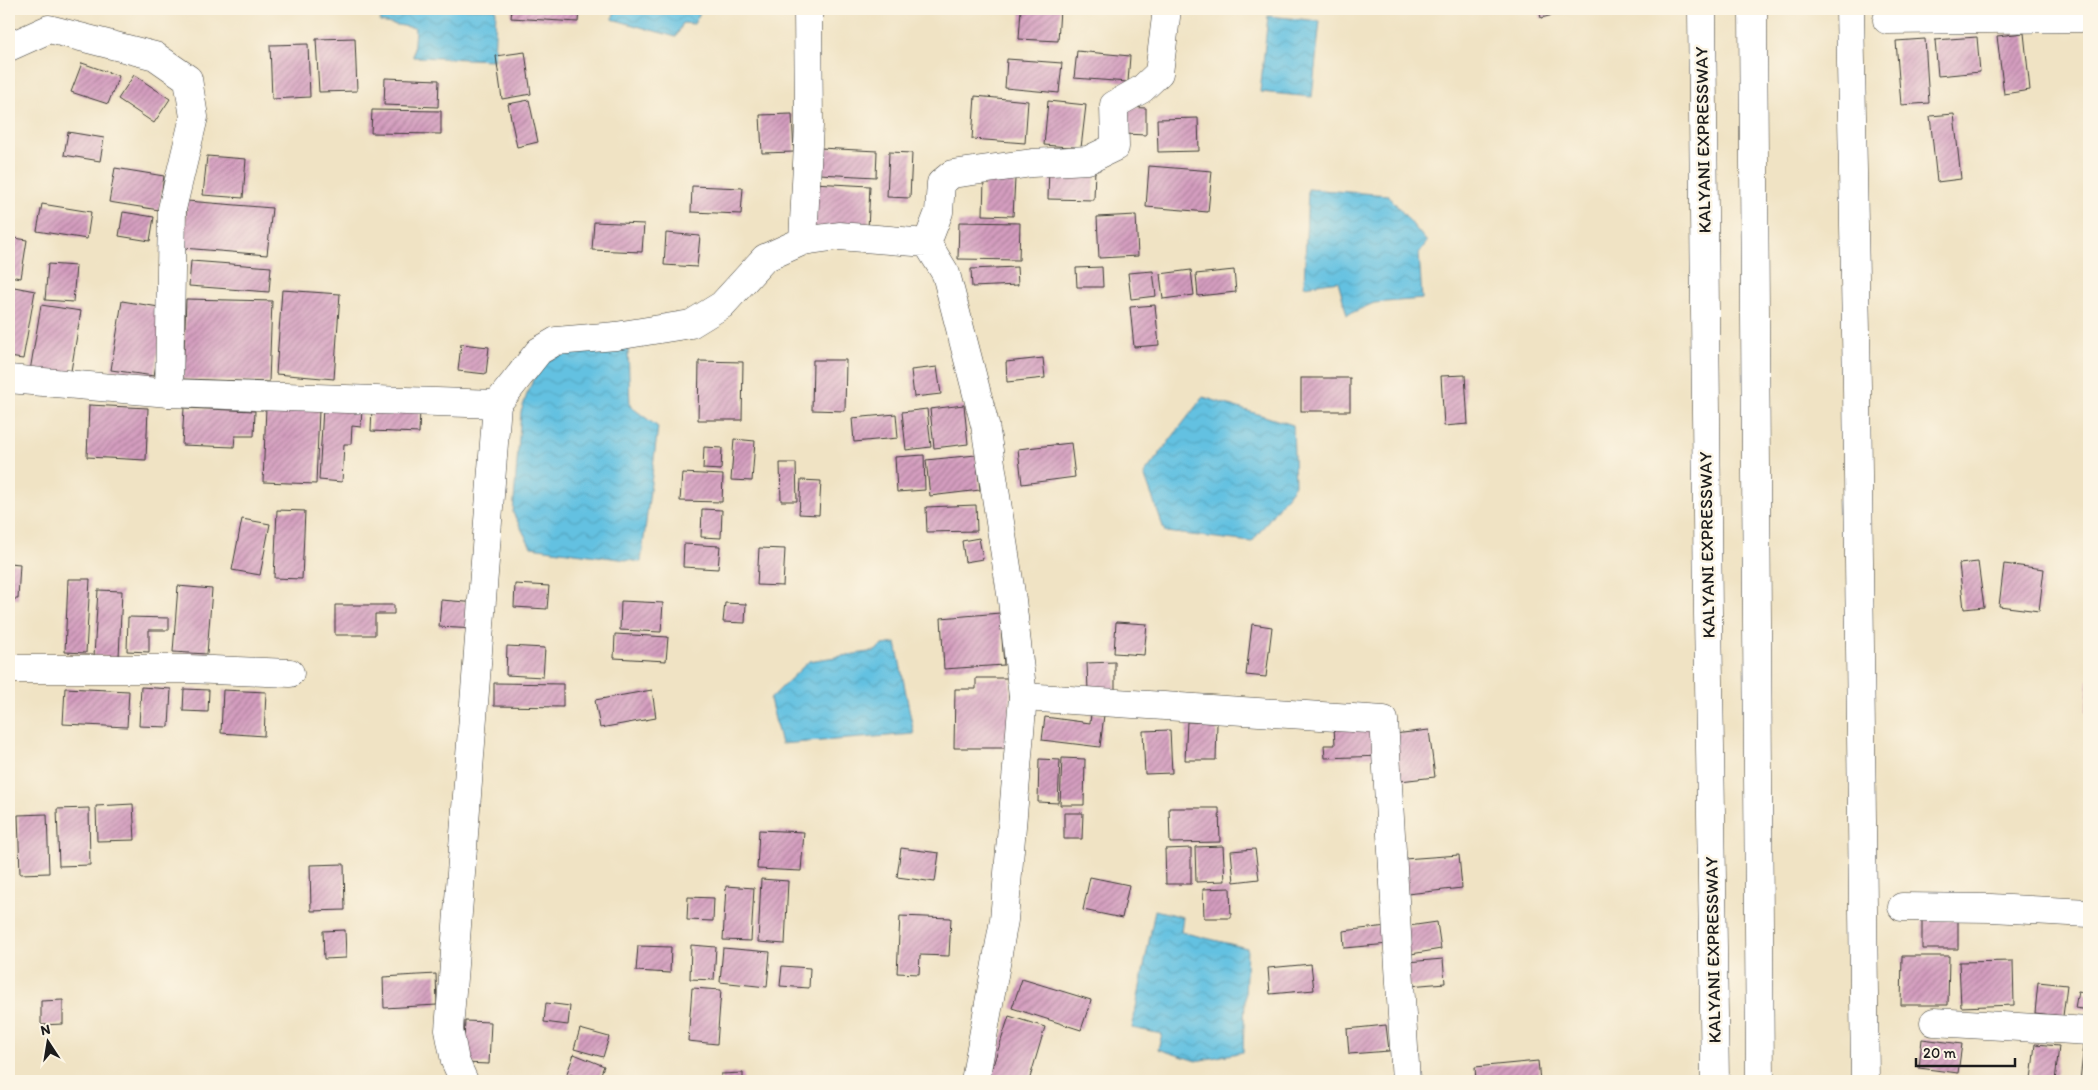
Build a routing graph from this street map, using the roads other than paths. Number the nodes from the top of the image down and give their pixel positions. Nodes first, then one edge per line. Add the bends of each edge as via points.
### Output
1 (808, 9) edge
2 (1167, 9) edge
3 (1702, 9) edge
4 (1753, 9) edge
5 (1850, 9) edge
6 (2089, 18) edge
7 (52, 19) edge
8 (1887, 20) dead end
9 (9, 47) edge
10 (803, 241) junction
11 (927, 243) junction
12 (9, 380) edge
13 (169, 393) junction
14 (498, 404) junction
15 (9, 669) edge
16 (290, 673) dead end
17 (1022, 697) junction
18 (1902, 907) dead end
19 (2089, 913) edge
20 (1934, 1022) dead end
21 (2089, 1030) edge
22 (464, 1081) edge
23 (975, 1081) edge
24 (1406, 1081) edge
25 (1715, 1081) edge
26 (1760, 1081) edge
27 (1865, 1081) edge

1 - 10 main road via 809,125
2 - 11 main road via 1159,74 1142,89 1114,105 1115,147 1088,160 1032,163 952,174 941,183 939,212
3 - 25 main road, KALYANI EXPRESSWAY
4 - 26 main road
5 - 27 main road
6 - 8 main road
7 - 9 main road
7 - 13 main road via 155,56 188,79 194,117 172,209
10 - 11 main road via 839,236
10 - 14 main road via 765,258 722,306 691,324 616,336 556,341 539,351
11 - 17 main road via 946,274 985,425 1012,600
12 - 13 main road
13 - 14 main road
14 - 22 main road via 449,1030 455,1061
15 - 16 main road via 188,669
17 - 23 main road via 1004,920
17 - 24 main road via 1384,720
18 - 19 main road
20 - 21 main road

